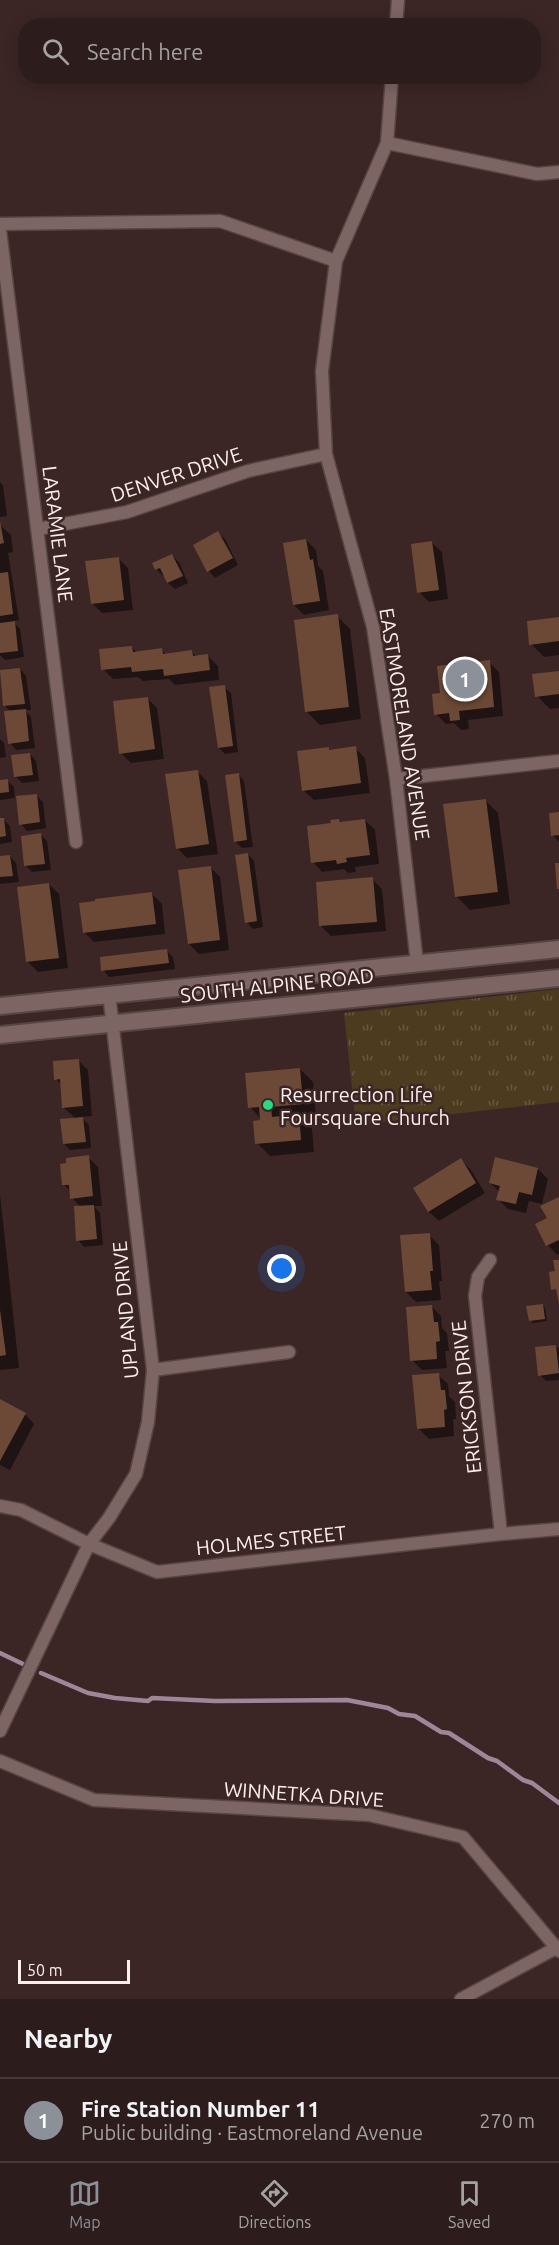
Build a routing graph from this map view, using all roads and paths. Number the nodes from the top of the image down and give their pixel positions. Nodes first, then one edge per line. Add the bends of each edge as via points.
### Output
1 (398, 0) edge
2 (397, 18) edge
3 (391, 84) edge
4 (387, 143) junction
5 (559, 172) edge
6 (0, 224) edge
7 (0, 230) edge
8 (336, 261) junction
9 (326, 454) junction
10 (38, 530) junction
11 (559, 761) edge
12 (396, 779) junction
13 (76, 842) dead end
14 (559, 949) edge
15 (417, 963) junction
16 (559, 978) edge
17 (109, 994) junction
18 (0, 1006) edge
19 (112, 1024) junction
20 (0, 1035) edge
21 (490, 1260) dead end
22 (289, 1352) dead end
23 (153, 1370) junction
24 (0, 1506) edge
25 (559, 1530) edge
26 (501, 1534) junction
27 (89, 1544) junction
28 (0, 1731) edge
29 (0, 1761) edge
30 (558, 1949) edge
31 (461, 1999) edge

1 - 2 street
3 - 4 street, EASTMORELAND AVENUE
4 - 5 street via 537,174
4 - 8 street, EASTMORELAND AVENUE
6 - 8 street via 220,221
7 - 10 street, LARAMIE LANE
8 - 9 street, EASTMORELAND AVENUE via 322,371
9 - 10 street, DENVER DRIVE via 248,471 127,512
9 - 12 street, EASTMORELAND AVENUE via 373,627
10 - 13 street, LARAMIE LANE
11 - 12 street
12 - 15 street, EASTMORELAND AVENUE
14 - 15 main road, SOUTH ALPINE ROAD
15 - 17 main road, SOUTH ALPINE ROAD
16 - 19 main road, SOUTH ALPINE ROAD
17 - 18 main road, SOUTH ALPINE ROAD
17 - 19 street, UPLAND DRIVE
19 - 20 main road, SOUTH ALPINE ROAD
19 - 23 street, UPLAND DRIVE
21 - 26 street, ERICKSON DRIVE via 478,1277 475,1296
22 - 23 street
23 - 27 street, UPLAND DRIVE via 148,1422 136,1474
24 - 27 street, HOLMES STREET via 21,1510
25 - 26 street, HOLMES STREET
26 - 27 street, HOLMES STREET via 157,1572
27 - 28 street, UPLAND DRIVE
29 - 30 street, WINNETKA DRIVE via 94,1800 369,1815 463,1837
30 - 31 street

